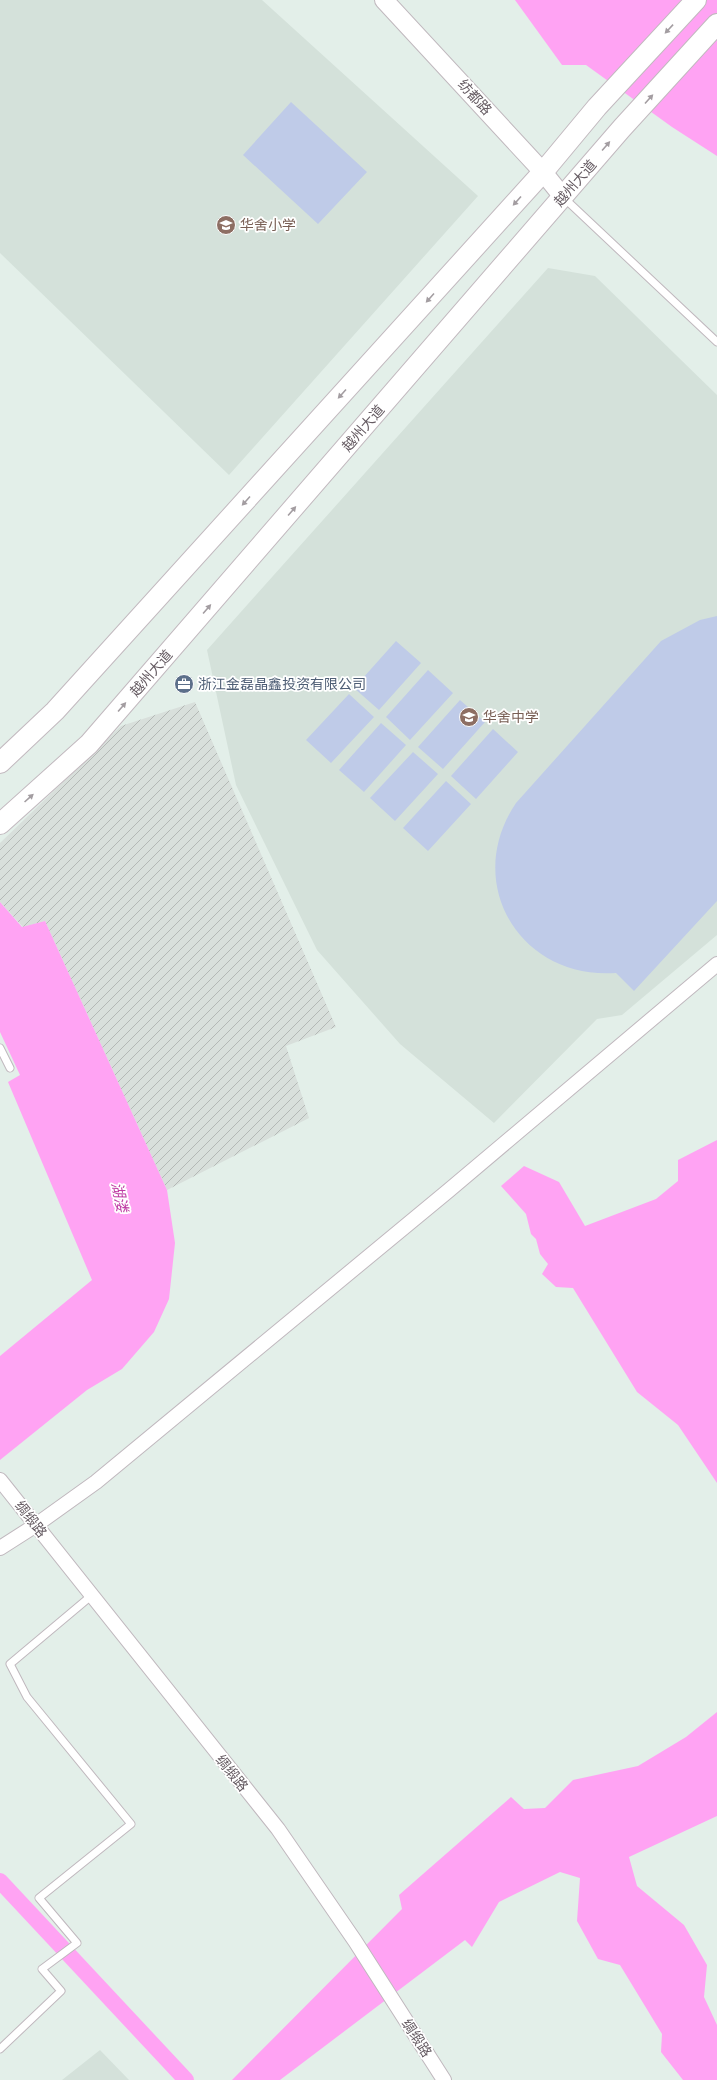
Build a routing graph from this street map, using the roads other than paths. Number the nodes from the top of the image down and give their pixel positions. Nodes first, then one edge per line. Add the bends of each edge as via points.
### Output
1 (384, 0) edge
2 (696, 0) edge
3 (717, 24) edge
4 (543, 172) junction
5 (563, 197) junction
6 (717, 342) edge
7 (0, 763) edge
8 (0, 824) edge
9 (717, 964) edge
10 (0, 1048) edge
11 (10, 1068) dead end
12 (0, 1480) edge
13 (36, 1525) junction
14 (0, 1548) edge
15 (91, 1596) junction
16 (0, 2049) edge
17 (444, 2080) edge

1 - 4 street, 纺都路
2 -> 4 main road via 597,108
5 -> 3 main road, 越州大道
4 - 5 street, 纺都路
4 -> 7 main road via 55,711
5 - 6 lane
8 -> 5 main road, 越州大道 via 89,744
9 - 13 street via 448,1191 102,1477
10 - 11 lane
12 - 13 street, 绸缎路
13 - 14 street
13 - 15 street, 绸缎路
15 - 16 lane via 10,1664 27,1697 131,1824 39,1898 77,1942 42,1969 61,1991
15 - 17 street, 绸缎路 via 278,1829 355,1941

